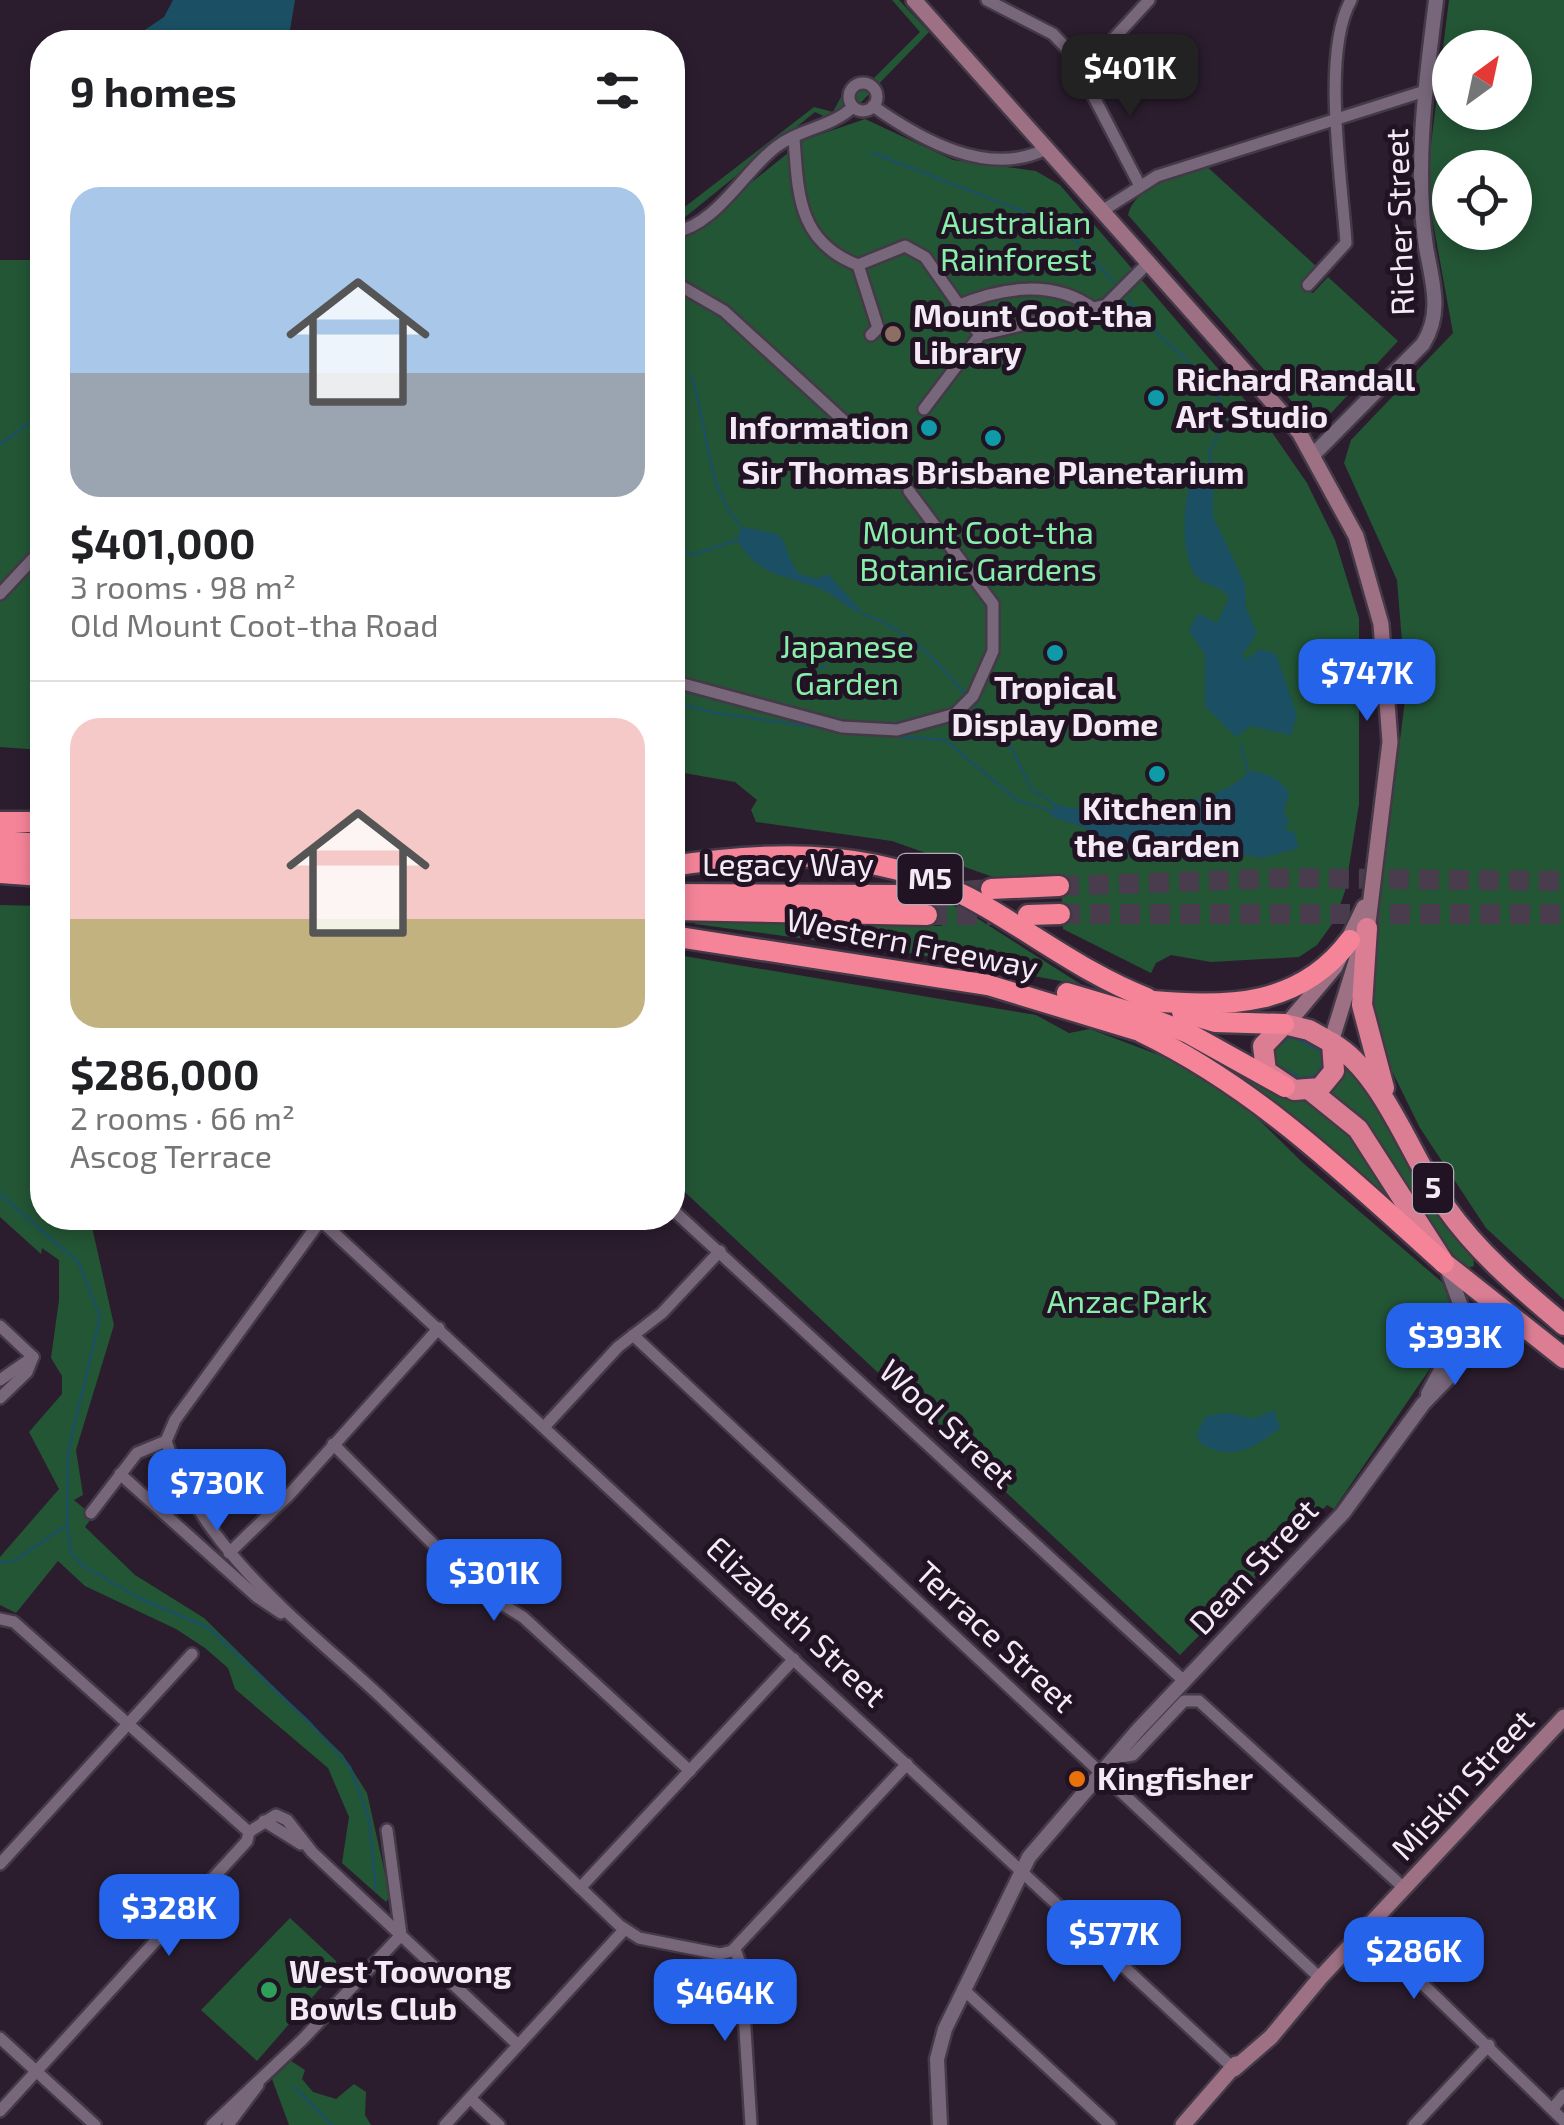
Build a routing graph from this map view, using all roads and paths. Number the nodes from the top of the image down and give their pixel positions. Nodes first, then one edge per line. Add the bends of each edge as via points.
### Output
1 (914, 0) edge
2 (987, 0) edge
3 (1148, 0) edge
4 (1350, 0) edge
5 (1436, 0) edge
6 (1083, 72) junction
7 (1425, 91) junction
8 (873, 106) junction
9 (853, 107) junction
10 (1337, 116) junction
11 (794, 138) junction
12 (1046, 149) junction
13 (1140, 184) junction
14 (1102, 211) junction
15 (685, 227) edge
16 (1147, 264) junction
17 (858, 265) junction
18 (1308, 285) dead end
19 (685, 289) edge
20 (957, 306) junction
21 (1094, 309) junction
22 (980, 335) junction
23 (871, 336) dead end
24 (924, 409) dead end
25 (844, 421) dead end
26 (1314, 454) junction
27 (909, 490) dead end
28 (30, 562) edge
29 (0, 594) edge
30 (685, 684) edge
31 (0, 822) edge
32 (30, 822) edge
33 (0, 841) edge
34 (30, 843) edge
35 (0, 855) edge
36 (30, 857) edge
37 (685, 865) edge
38 (0, 872) edge
39 (30, 875) edge
40 (1059, 886) tunnel mouth
41 (991, 889) tunnel mouth
42 (685, 894) edge
43 (903, 895) tunnel mouth
44 (685, 910) edge
45 (1028, 914) tunnel mouth
46 (1060, 914) tunnel mouth
47 (928, 916) tunnel mouth
48 (1358, 934) junction
49 (685, 938) edge
50 (1145, 1013) junction
51 (1286, 1024) junction
52 (1331, 1042) junction
53 (1285, 1087) junction
54 (1312, 1091) junction
55 (1395, 1124) junction
56 (685, 1220) edge
57 (311, 1230) edge
58 (331, 1230) edge
59 (720, 1251) junction
60 (1445, 1264) junction
61 (1499, 1309) junction
62 (1564, 1325) edge
63 (0, 1326) edge
64 (440, 1328) junction
65 (633, 1335) junction
66 (1471, 1337) junction
67 (1564, 1346) edge
68 (1452, 1352) junction
69 (33, 1357) junction
70 (1564, 1358) edge
71 (0, 1380) edge
72 (0, 1398) edge
73 (1424, 1404) junction
74 (545, 1426) junction
75 (166, 1441) junction
76 (332, 1444) junction
77 (120, 1474) junction
78 (91, 1513) dead end
79 (229, 1553) junction
80 (0, 1619) edge
81 (294, 1620) junction
82 (192, 1654) dead end
83 (794, 1659) junction
84 (1184, 1682) junction
85 (1564, 1717) edge
86 (129, 1724) junction
87 (1113, 1758) junction
88 (908, 1764) junction
89 (690, 1771) junction
90 (1101, 1774) junction
91 (387, 1830) dead end
92 (249, 1832) junction
93 (0, 1864) edge
94 (1021, 1871) junction
95 (580, 1888) junction
96 (1404, 1888) junction
97 (1366, 1929) junction
98 (624, 1930) junction
99 (401, 1936) junction
100 (735, 1949) junction
101 (1320, 1978) junction
102 (963, 1989) junction
103 (0, 2038) edge
104 (518, 2044) junction
105 (1490, 2045) junction
106 (1234, 2070) junction
107 (37, 2072) junction
108 (260, 2081) junction
109 (1564, 2095) edge
110 (470, 2098) junction
111 (1554, 2107) junction
112 (0, 2111) edge
113 (1564, 2120) edge
114 (94, 2125) edge
115 (213, 2125) edge
116 (228, 2125) edge
117 (444, 2125) edge
118 (499, 2125) edge
119 (751, 2125) edge
120 (940, 2125) edge
121 (1110, 2125) edge
122 (1183, 2125) edge
123 (1414, 2125) edge

1 - 12 main road
2 - 6 street via 1053,34
3 - 6 street
4 - 10 street via 1338,23
5 - 7 street, Richer Street
6 - 13 street
7 - 10 street
7 - 26 street, Richer Street via 1421,214 1434,324 1423,344
8 - 9 street
8 - 9 street via 874,88 861,83 850,90
8 - 12 street via 962,154 1028,157
9 - 11 street
10 - 13 street
10 - 18 street via 1346,243
11 - 15 street via 705,217
11 - 17 street via 800,210 844,260
12 - 14 main road
13 - 14 street
14 - 16 main road
16 - 21 street
16 - 26 main road
17 - 20 street via 906,246 925,257
17 - 23 street via 877,318
19 - 25 street via 724,311
20 - 21 street via 1006,289 1072,293
20 - 22 street
21 - 22 street
22 - 24 street
26 - 48 main road via 1362,553 1387,665 1390,742 1370,894
27 - 30 street via 993,604 993,651 973,696 955,714 898,730 842,727
28 - 29 street
31 - 32 highway
33 - 34 highway
35 - 36 highway
37 - 50 highway, Western Freeway / M5 via 800,854 902,870 965,895
38 - 39 highway
40 - 41 highway, M5
42 - 43 highway, Legacy Way / M5
44 - 47 highway, Legacy Way / M5
45 - 46 highway
48 - 50 highway via 1321,972 1274,996
48 - 51 main road
48 - 52 main road
48 - 55 highway via 1362,1005
49 - 50 highway, Western Freeway via 988,985 1042,987
50 - 51 highway, Western Freeway / M5
50 - 53 highway
50 - 60 highway, Western Freeway / M5 via 1268,1108
51 - 52 highway, 5
51 - 53 highway via 1266,1040 1262,1058 1268,1074
52 - 54 highway via 1333,1076
52 - 55 highway, 5 via 1364,1070
53 - 54 highway
54 - 60 highway via 1358,1129
55 - 62 highway, 5 via 1469,1238
56 - 59 street, Wool Street
57 - 75 street
58 - 64 street, Elizabeth Street
59 - 65 street
59 - 84 street, Wool Street
60 - 61 highway
60 - 68 street via 1462,1315
61 - 66 street, Dean Street
61 - 67 highway
61 - 70 highway
63 - 69 street
64 - 74 street, Elizabeth Street
64 - 76 street
65 - 74 street
65 - 90 street, Terrace Street
66 - 68 street, Dean Street
66 - 73 street, Dean Street
68 - 73 street, Dean Street
69 - 71 street
69 - 72 street
73 - 84 street, Dean Street via 1343,1513
74 - 83 street, Elizabeth Street
75 - 77 street via 140,1450
75 - 79 street via 175,1468
76 - 79 street
76 - 89 street via 480,1591 524,1617
77 - 78 street
77 - 81 street via 257,1597
79 - 81 street
80 - 86 street via 14,1622
81 - 95 street
82 - 86 street
83 - 88 street, Elizabeth Street
83 - 89 street
84 - 87 street, Dean Street
85 - 96 main road, Miskin Street
86 - 92 street
86 - 93 street
87 - 90 street, Dean Street
87 - 96 street, Dean Street via 1134,1755 1184,1702 1200,1701
88 - 94 street, Elizabeth Street
88 - 100 street
89 - 95 street
90 - 94 street, Dean Street
90 - 101 street, Terrace Street
91 - 99 street
92 - 99 street via 264,1821 312,1852
92 - 107 street
94 - 102 street, Dean Street
94 - 106 street, Elizabeth Street
95 - 98 street
96 - 97 main road, Miskin Street
97 - 101 main road, Miskin Street
97 - 105 street
98 - 100 street via 715,1953
98 - 104 street
99 - 104 street
99 - 108 street
100 - 119 street
101 - 106 main road, Miskin Street
102 - 120 street, Dean Street via 938,2050
102 - 121 street
103 - 107 street
104 - 110 street
105 - 111 street
105 - 123 street
106 - 122 main road, Miskin Street
107 - 112 street
107 - 114 street
108 - 115 street
108 - 116 street
109 - 111 street
110 - 117 street
110 - 118 street
111 - 113 street

